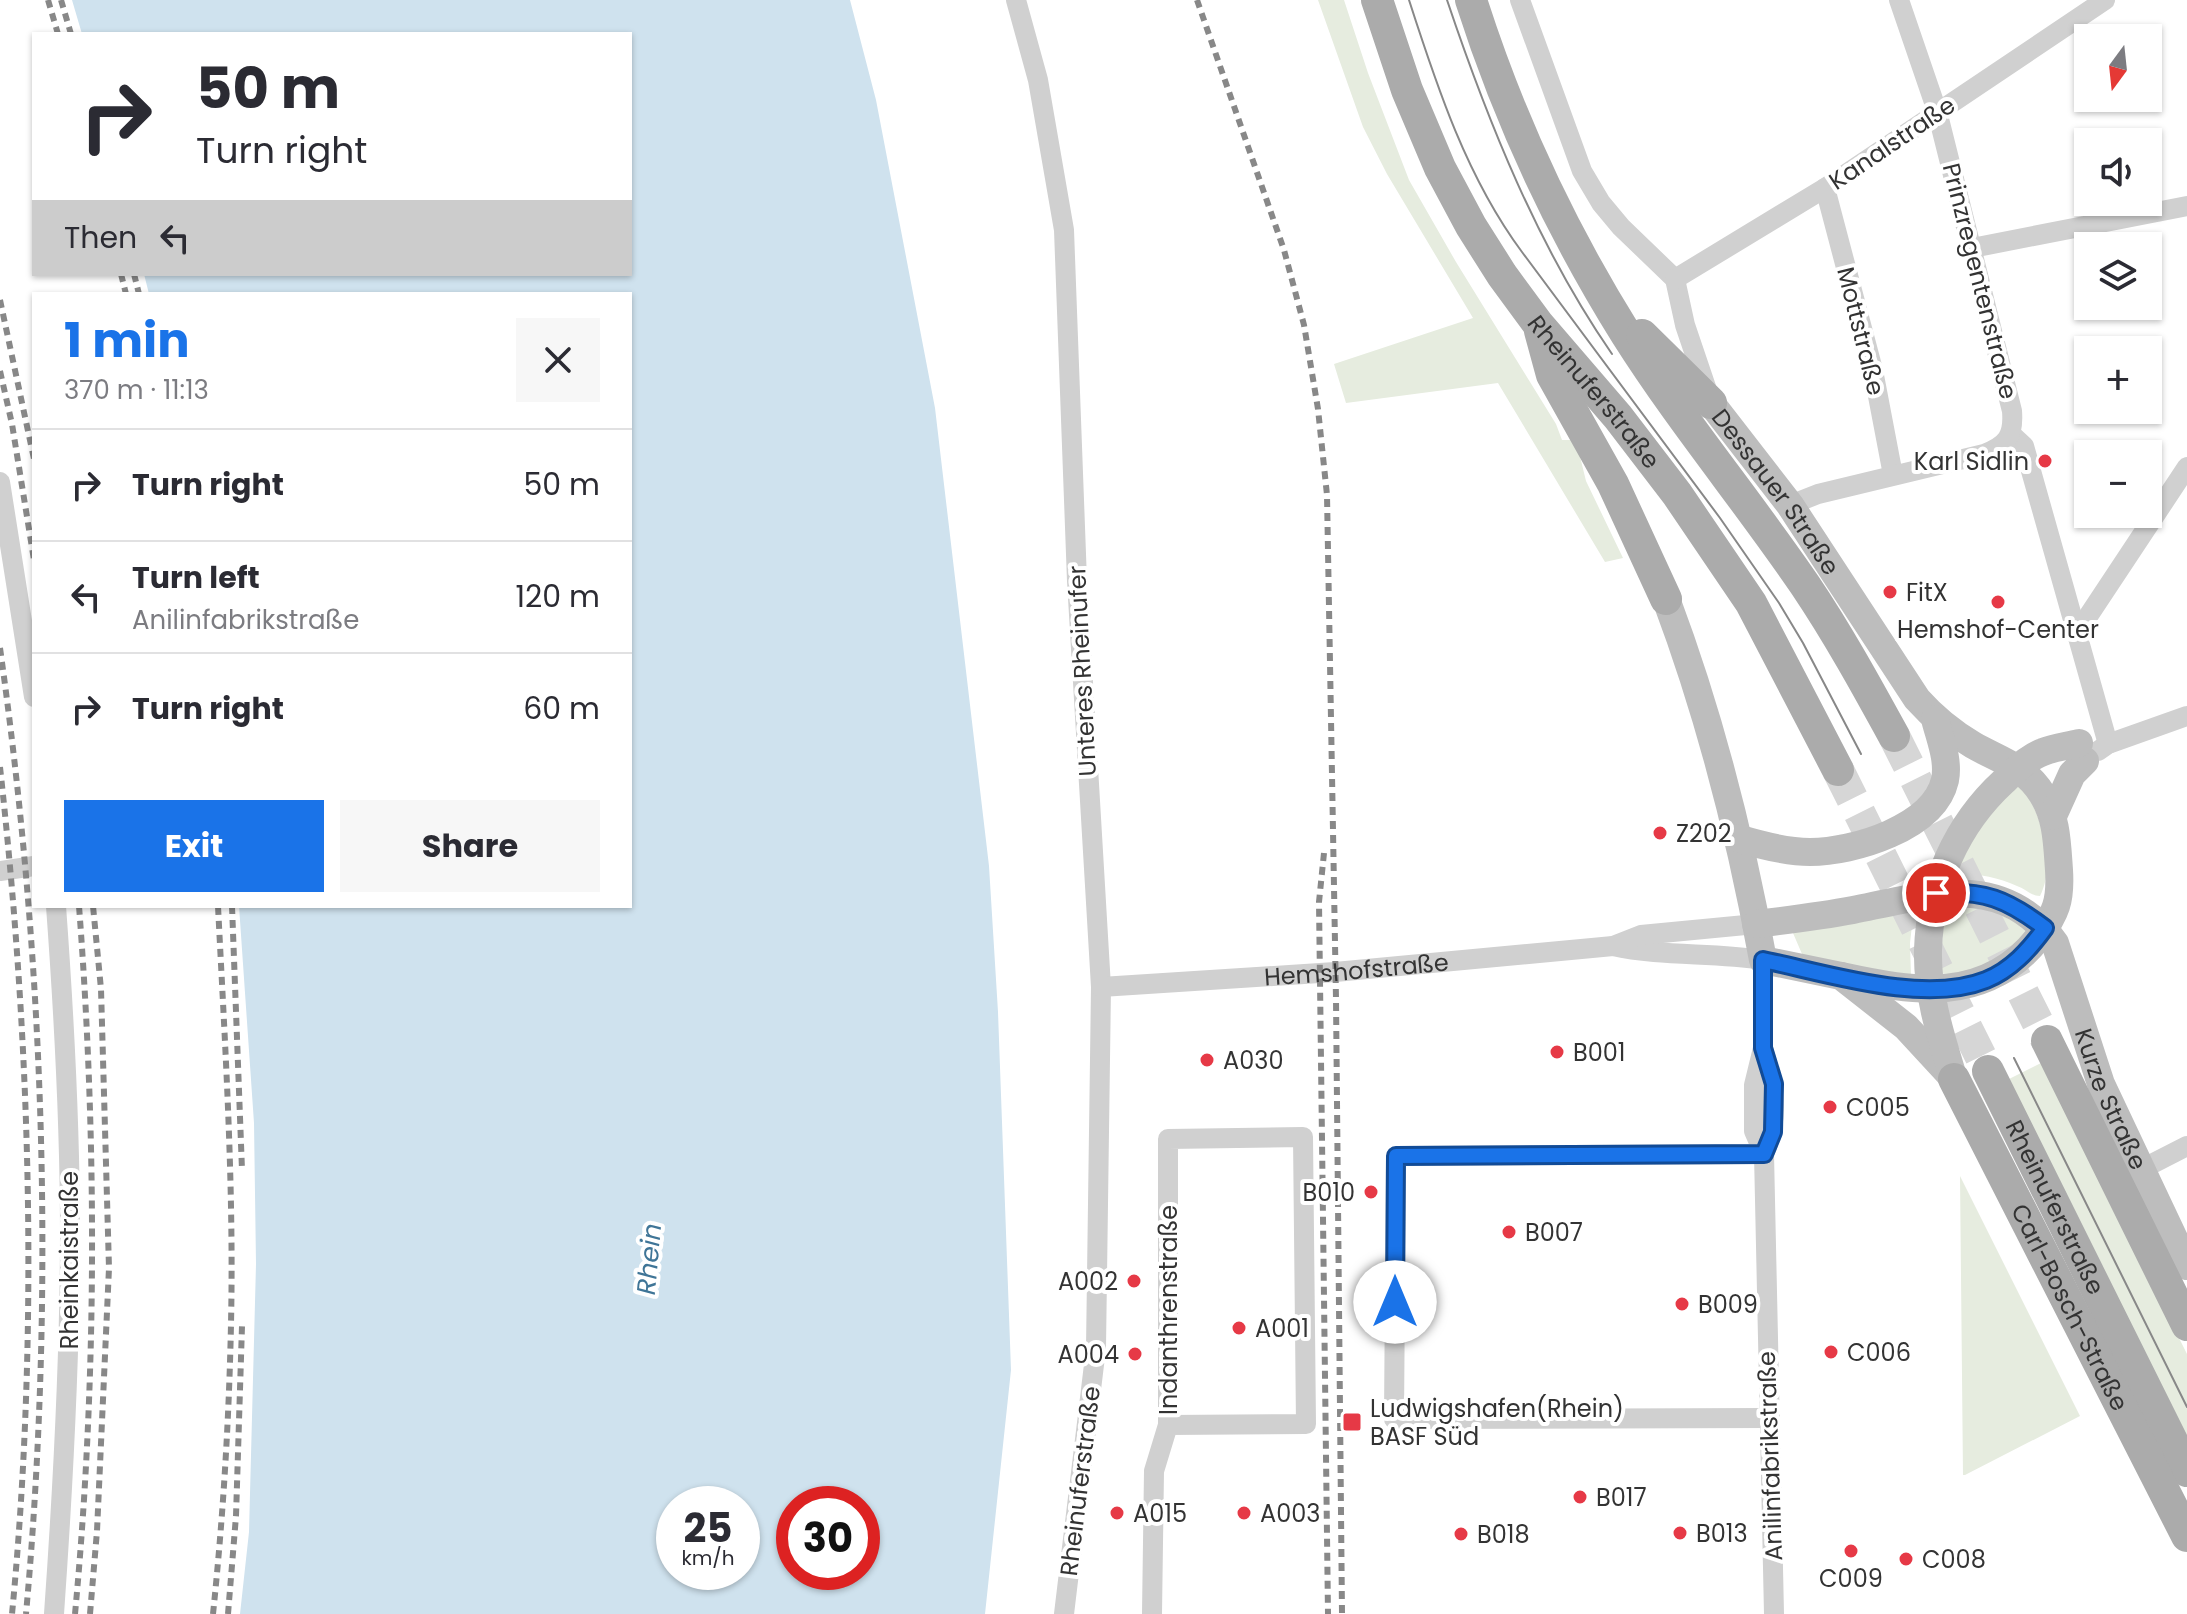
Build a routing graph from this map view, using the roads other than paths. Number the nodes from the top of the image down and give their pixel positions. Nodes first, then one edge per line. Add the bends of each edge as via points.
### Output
1 (1016, 0) edge
2 (1377, 0) edge
3 (1471, 0) edge
4 (1520, 0) edge
5 (1899, 0) edge
6 (2105, 0) edge
7 (1937, 111) junction
8 (1825, 188) junction
9 (2187, 206) edge
10 (1972, 248) junction
11 (1675, 279) junction
12 (1607, 303) junction
13 (1538, 324) junction
14 (1711, 403) junction
15 (2011, 434) junction
16 (2187, 467) edge
17 (1893, 475) junction
18 (0, 482) edge
19 (1790, 505) junction
20 (1666, 599) joint
21 (2077, 633) junction
22 (32, 684) edge
23 (2187, 716) edge
24 (1935, 719) junction
25 (1894, 736) tunnel mouth
26 (2108, 744) junction
27 (2082, 752) junction
28 (2030, 760) junction
29 (1838, 770) tunnel mouth
30 (2053, 816) junction
31 (1737, 838) junction
32 (32, 866) edge
33 (0, 871) edge
34 (1936, 893) junction
35 (56, 908) edge
36 (1756, 924) junction
37 (2045, 928) junction
38 (1613, 946) junction
39 (1763, 960) junction
40 (1841, 976) junction
41 (1101, 987) junction
42 (1930, 989) junction
43 (2047, 1041) tunnel mouth
44 (1988, 1071) tunnel mouth
45 (1954, 1079) junction
46 (2187, 1146) edge
47 (1764, 1154) junction
48 (2140, 1170) junction
49 (2187, 1266) edge
50 (2187, 1325) edge
51 (1096, 1348) joint
52 (1768, 1418) junction
53 (1168, 1425) junction
54 (2187, 1471) edge
55 (2187, 1536) edge
56 (54, 1614) edge
57 (1064, 1614) edge
58 (1152, 1614) edge
59 (1774, 1614) edge

1 - 41 street, Unteres Rheinufer via 1038,80 1064,230 1077,581
2 - 13 main road, Rheinuferstraße via 1440,168 1471,226
3 - 12 main road via 1538,173
4 - 11 street via 1582,171 1621,227
5 - 7 street, Prinzregentenstraße
6 - 7 street, Kanalstraße
7 - 8 street, Kanalstraße
7 - 10 street, Prinzregentenstraße
8 - 11 street, Kanalstraße
8 - 17 street, Mottstraße via 1873,370
9 - 10 street
10 - 15 street, Prinzregentenstraße via 2012,411
11 - 14 street, Dessauer Straße
12 - 14 main road
12 - 25 main road via 1804,585
13 - 20 main road via 1552,375 1613,484
13 - 29 main road, Rheinuferstraße via 1618,417 1751,603
14 - 19 main road, Dessauer Straße
15 - 17 street via 2000,448 1984,454
15 - 21 street, Prinzregentenstraße via 2024,446
16 - 21 street
17 - 19 street
18 - 22 street
19 - 24 main road, Dessauer Straße
20 - 31 main road via 1695,680
21 - 26 street, Prinzregentenstraße
23 - 26 street
24 - 28 main road, Dessauer Straße via 1977,747
24 - 31 main road via 1944,783 1922,814 1886,836 1809,852
26 - 27 street
27 - 28 main road
27 - 30 main road
28 - 30 main road
28 - 34 main road via 1975,810 1944,865
30 - 37 main road via 2061,896
31 - 36 main road
32 - 33 street
34 - 36 main road, Hemshofstraße
34 - 37 main road, Hemshofstraße via 1999,898
34 - 42 main road via 1928,952
35 - 56 street, Rheinkaistraße via 70,1233
36 - 38 street, Hemshofstraße via 1641,935
36 - 39 main road
37 - 42 main road via 2022,956 1985,981
37 - 48 main road, Kurze Straße via 2055,943 2101,1084
38 - 39 street, Hemshofstraße
38 - 41 street, Hemshofstraße
39 - 40 main road
39 - 47 street, Anilinfabrikstraße via 1763,1048 1754,1085 1754,1131
40 - 42 main road
40 - 45 main road via 1906,1027
41 - 51 street, Unteres Rheinufer
42 - 45 main road
43 - 50 main road
44 - 54 main road, Rheinuferstraße
45 - 55 main road, Carl-Bosch-Straße
46 - 48 street
47 - 52 street, Anilinfabrikstraße
47 - 52 street via 1396,1156 1394,1419
48 - 49 main road, Kurze Straße
51 - 57 street, Rheinuferstraße
52 - 59 street, Anilinfabrikstraße
53 - 53 street, Indanthrenstraße via 1168,1139 1303,1137 1306,1424
53 - 58 street, Indanthrenstraße via 1154,1471

